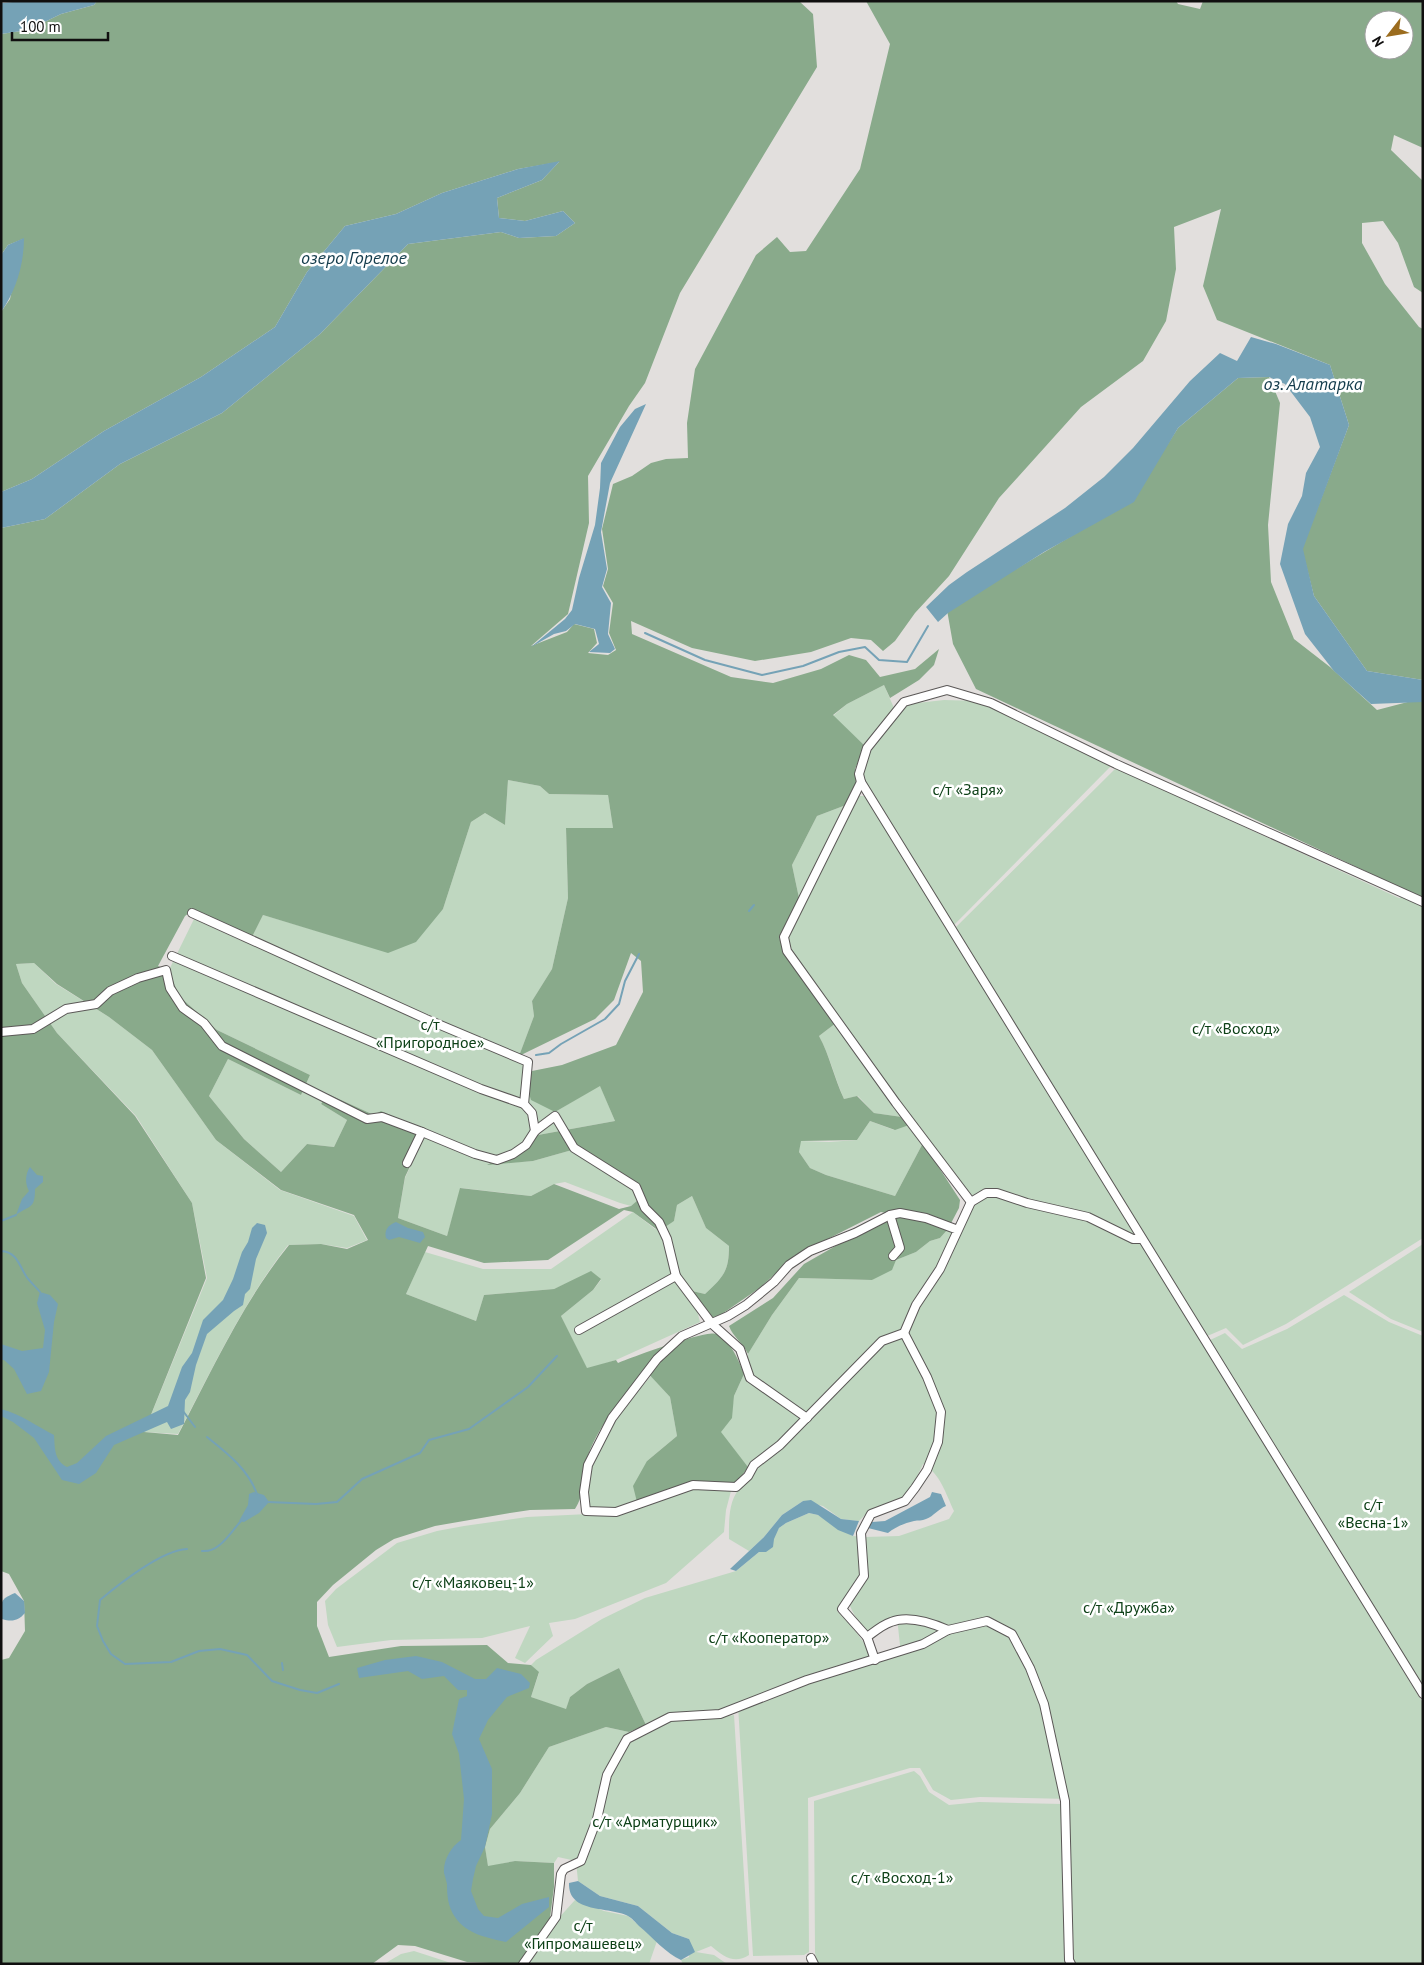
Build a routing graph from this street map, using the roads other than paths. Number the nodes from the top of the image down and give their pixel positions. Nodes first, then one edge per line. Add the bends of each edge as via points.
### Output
1 (860, 782) junction
2 (1423, 902) edge
3 (192, 913) dead end
4 (172, 956) dead end
5 (1, 1032) edge
6 (524, 1104) junction
7 (535, 1131) junction
8 (422, 1132) junction
9 (406, 1163) dead end
10 (971, 1202) junction
11 (890, 1214) junction
12 (958, 1230) junction
13 (1141, 1239) junction
14 (893, 1256) dead end
15 (676, 1276) junction
16 (712, 1324) junction
17 (579, 1330) dead end
18 (904, 1333) junction
19 (807, 1418) junction
20 (948, 1630) junction
21 (867, 1637) junction
22 (875, 1660) junction
23 (1423, 1694) edge
24 (523, 1964) edge
25 (1071, 1964) edge

1 - 2 street via 859,774 867,748 904,702 947,690 991,703 1116,764
1 - 10 street via 784,937 786,951
1 - 13 street
3 - 6 street via 528,1062
4 - 6 street via 481,1089
5 - 8 street via 33,1029 66,1009 96,1004 110,991 166,970 170,988 183,1008 204,1023 222,1046 367,1119 382,1117
6 - 7 street via 532,1113
7 - 8 street via 526,1146 497,1160
7 - 15 street via 555,1116 574,1148 636,1187 645,1208 659,1222 667,1238
8 - 9 street
10 - 12 street
10 - 13 street via 986,1193 997,1192 1027,1203 1088,1217 1133,1239
11 - 12 street via 926,1218
11 - 14 street via 900,1248
11 - 16 street via 855,1233 810,1251 789,1265 746,1305
12 - 18 street via 940,1269 916,1304
13 - 23 street
15 - 16 street
15 - 17 street
16 - 19 street via 740,1349 750,1378
16 - 19 street via 682,1336 658,1359 612,1418 588,1465 584,1492 586,1511 616,1512 693,1485 736,1487 754,1465
18 - 19 street via 882,1341
18 - 21 street via 941,1412 938,1442 927,1470 905,1501 871,1514 861,1533 864,1576 842,1609
20 - 21 street via 930,1623 892,1621
20 - 22 street via 923,1644
20 - 25 street via 987,1621 1012,1634 1044,1704 1066,1801
21 - 22 street
22 - 24 street via 807,1680 720,1714 670,1717 627,1739 607,1775 597,1819 582,1861 564,1869 561,1874 556,1917

